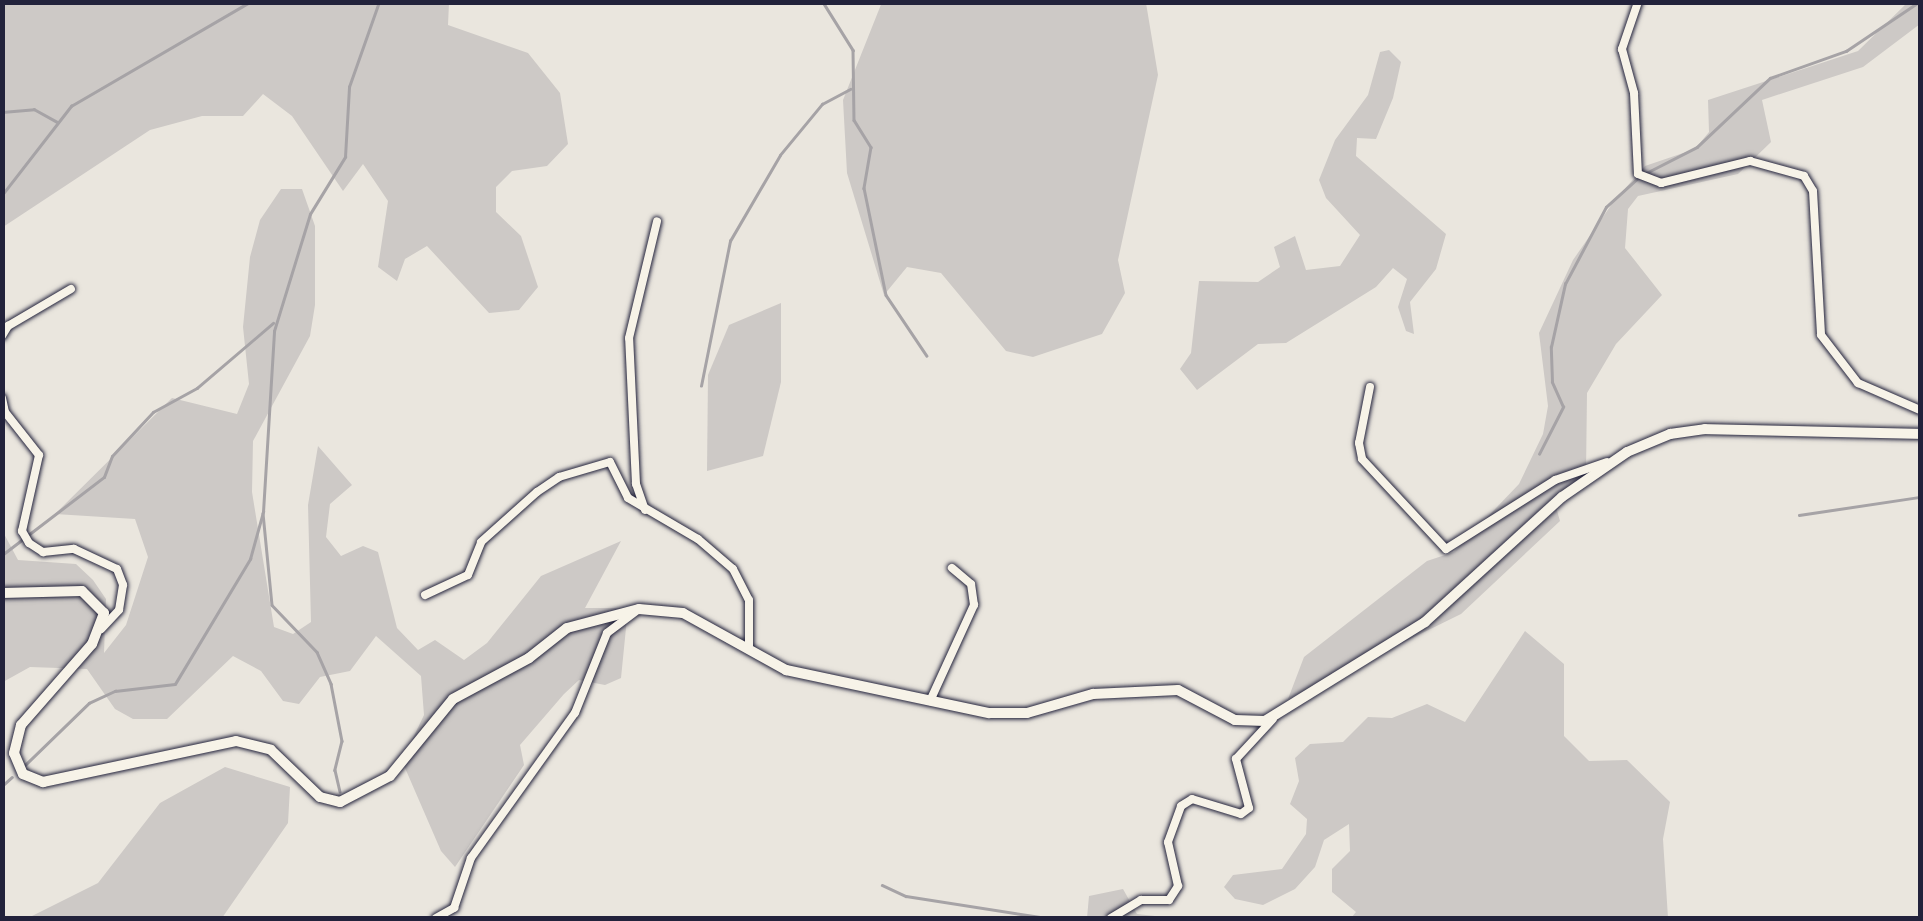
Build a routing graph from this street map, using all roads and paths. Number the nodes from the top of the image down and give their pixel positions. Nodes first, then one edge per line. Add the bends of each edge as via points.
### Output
1 (1638, 2) edge
2 (657, 221) dead end
3 (72, 289) dead end
4 (2, 336) edge
5 (1370, 388) dead end
6 (2, 398) edge
7 (1920, 410) edge
8 (1920, 434) edge
9 (1616, 459) junction
10 (645, 510) junction
11 (952, 568) dead end
12 (2, 593) edge
13 (426, 595) dead end
14 (638, 609) junction
15 (100, 630) junction
16 (750, 649) junction
17 (930, 700) junction
18 (1276, 716) junction
19 (436, 918) edge
20 (1111, 918) edge

1 - 7 street via 1622,49 1634,92 1638,174 1661,183 1750,160 1804,176 1814,207 1821,335 1858,382
2 - 10 street via 629,338 636,484
3 - 4 street
5 - 9 street via 1362,459 1446,549 1556,480
6 - 15 street via 4,412 38,456 22,531 29,543 43,552 74,549 117,569 123,585 119,610
8 - 9 street via 1705,430 1670,434
9 - 18 street via 1562,497 1425,622
10 - 13 street via 628,498 610,462 559,478 480,542 468,575
10 - 16 street via 698,539 732,569 749,600
11 - 17 street via 970,584 974,606
12 - 15 street via 82,591 104,614
14 - 15 street via 567,628 529,658 453,699 390,776 340,802 320,797 271,750 236,741 43,782 23,774 14,753 21,725
14 - 16 street via 684,612
14 - 19 street via 607,633 575,713 471,858 454,908
16 - 17 street via 786,670
17 - 18 street via 1027,713 1093,694 1178,690 1236,720
18 - 20 street via 1236,759 1249,808 1241,814 1192,800 1181,806 1168,842 1178,886 1169,900 1142,900

